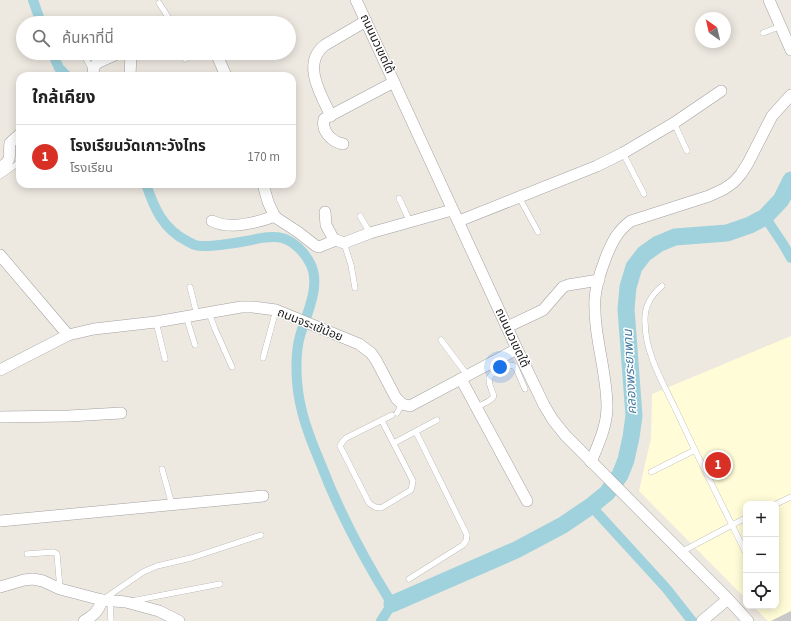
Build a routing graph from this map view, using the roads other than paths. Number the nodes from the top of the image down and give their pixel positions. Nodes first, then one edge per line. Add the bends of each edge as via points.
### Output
1 (356, 0) edge
2 (769, 0) edge
3 (159, 3) dead end
4 (167, 16) edge
5 (366, 21) junction
6 (781, 26) junction
7 (763, 34) dead end
8 (791, 50) edge
9 (87, 60) edge
10 (102, 60) edge
11 (131, 60) edge
12 (219, 60) edge
13 (93, 72) edge
14 (94, 72) edge
15 (130, 72) edge
16 (224, 72) edge
17 (394, 82) junction
18 (721, 91) dead end
19 (791, 95) edge
20 (331, 116) junction
21 (674, 123) junction
22 (16, 138) edge
23 (343, 144) dead end
24 (687, 151) dead end
25 (623, 153) junction
26 (16, 165) edge
27 (0, 168) edge
28 (0, 176) edge
29 (264, 188) edge
30 (644, 194) dead end
31 (519, 197) junction
32 (399, 198) dead end
33 (452, 210) junction
34 (325, 212) dead end
35 (275, 216) junction
36 (360, 216) dead end
37 (212, 221) dead end
38 (459, 221) junction
39 (410, 222) junction
40 (538, 232) dead end
41 (370, 233) junction
42 (339, 242) junction
43 (0, 255) edge
44 (600, 276) junction
45 (662, 286) dead end
46 (190, 287) dead end
47 (355, 288) dead end
48 (276, 310) junction
49 (209, 312) junction
50 (192, 316) junction
51 (156, 322) junction
52 (507, 327) junction
53 (68, 335) junction
54 (441, 340) dead end
55 (195, 345) dead end
56 (517, 349) junction
57 (263, 358) dead end
58 (165, 359) dead end
59 (232, 367) dead end
60 (0, 370) edge
61 (464, 378) junction
62 (525, 389) dead end
63 (477, 407) junction
64 (397, 411) junction
65 (121, 413) dead end
66 (0, 417) edge
67 (437, 420) dead end
68 (382, 421) junction
69 (416, 432) junction
70 (394, 443) junction
71 (695, 450) junction
72 (594, 465) junction
73 (162, 469) dead end
74 (650, 472) dead end
75 (263, 496) dead end
76 (791, 497) edge
77 (527, 500) dead end
78 (779, 503) edge
79 (172, 505) junction
80 (743, 520) edge
81 (0, 521) edge
82 (732, 525) junction
83 (261, 536) dead end
84 (743, 547) edge
85 (682, 552) junction
86 (27, 554) dead end
87 (409, 579) dead end
88 (220, 584) dead end
89 (0, 587) edge
90 (60, 589) junction
91 (728, 599) junction
92 (106, 601) junction
93 (126, 602) junction
94 (84, 621) edge
95 (111, 621) edge
96 (180, 621) edge
97 (702, 621) edge
98 (748, 621) edge

1 - 5 street, ถนนนวเขตใต้
2 - 6 street
3 - 4 lane
5 - 17 street, ถนนนวเขตใต้
5 - 20 street via 319,49 314,57 314,78
6 - 7 lane
6 - 8 street
9 - 13 lane
10 - 14 street via 94,65
11 - 15 street
12 - 16 street
17 - 20 street
17 - 33 street, ถนนนวเขตใต้
18 - 21 street
19 - 44 street via 772,116 748,162 734,182 709,196 623,226 609,250
20 - 23 street via 324,120 324,125 331,139
21 - 24 lane
21 - 25 street
22 - 27 street via 10,143 9,160
25 - 30 lane
25 - 31 street
26 - 28 lane
29 - 35 street
31 - 38 street
31 - 40 lane
32 - 39 lane
33 - 38 street, ถนนนวเขตใต้
33 - 39 street
34 - 42 street via 326,225
35 - 37 street via 259,222 229,225 220,225
35 - 42 street via 316,246
36 - 41 lane
38 - 52 street, ถนนนวเขตใต้
39 - 41 street
41 - 42 street
42 - 47 lane via 351,265
43 - 53 street
44 - 52 street via 563,287 543,310
44 - 72 street via 595,298 596,320 607,409
45 - 71 lane via 654,292 646,305 646,340 658,372
46 - 50 lane
48 - 49 street, ถนนจระเข้น้อย via 241,307
48 - 57 lane
48 - 64 street, ถนนจระเข้น้อย via 359,344 371,353 396,398
49 - 50 street, ถนนจระเข้น้อย
49 - 59 lane
50 - 51 street, ถนนจระเข้น้อย
50 - 55 lane
51 - 53 street, ถนนจระเข้น้อย via 94,328
51 - 58 lane
52 - 56 street, ถนนนวเขตใต้
53 - 60 street, ถนนจระเข้น้อย
54 - 61 lane
56 - 61 street
56 - 72 street, ถนนนวเขตใต้ via 552,420
61 - 63 street
61 - 64 street
62 - 63 lane via 516,368 509,365 489,378 494,398
63 - 77 street
64 - 68 lane
65 - 66 street
67 - 69 lane
68 - 70 lane
68 - 70 lane via 346,438 340,446 369,502 375,507 381,508 392,502 411,490 413,485
69 - 70 lane
69 - 87 lane via 467,535 462,546
71 - 74 lane
71 - 82 lane
72 - 85 street, ถนนนวเขตใต้
73 - 79 lane
75 - 79 street
76 - 78 lane
79 - 81 street
80 - 82 lane
82 - 84 lane
82 - 85 lane
83 - 92 lane via 157,566 143,572
85 - 91 street, ถนนนวเขตใต้
86 - 90 lane via 57,554
88 - 93 lane
89 - 90 street via 12,582 33,579
90 - 92 street
91 - 97 street
91 - 98 street, ถนนนวเขตใต้
92 - 93 street
92 - 94 street via 95,614
92 - 95 lane
93 - 96 street via 159,611

